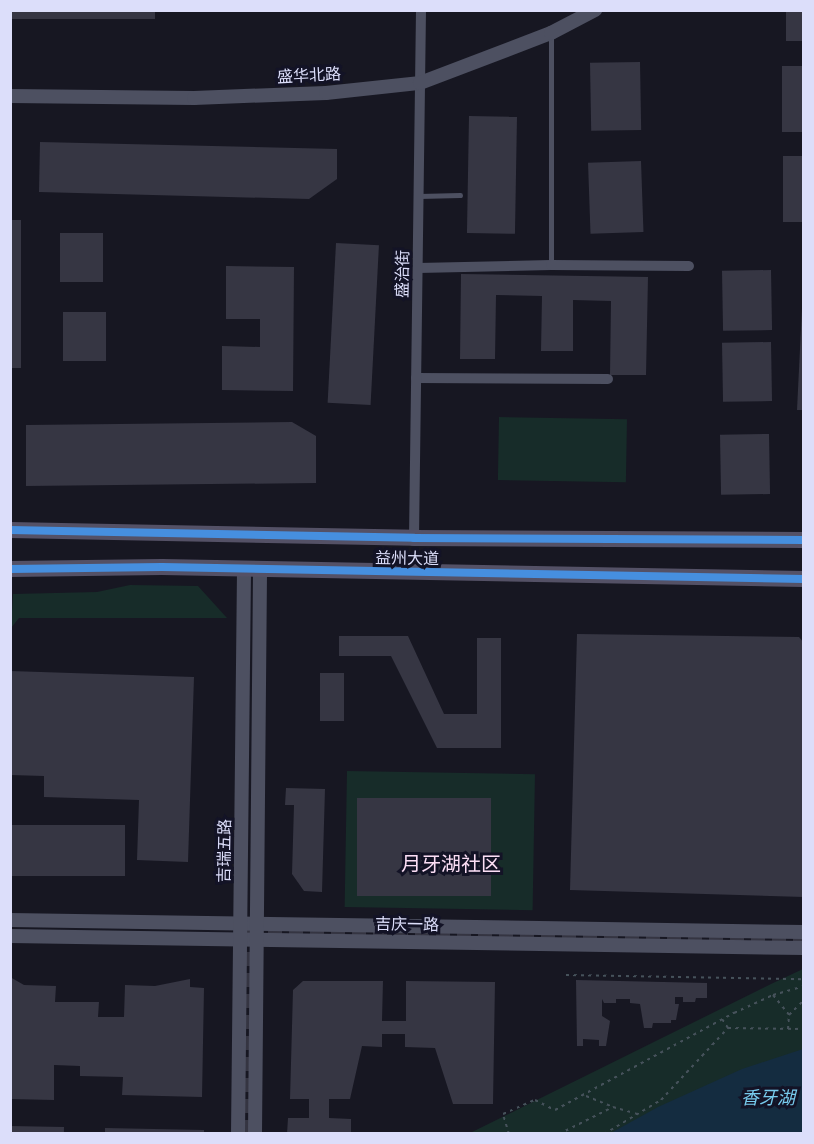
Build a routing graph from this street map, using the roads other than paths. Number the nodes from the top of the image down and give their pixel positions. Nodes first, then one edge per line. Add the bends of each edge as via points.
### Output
1 (421, 10) edge
2 (595, 10) edge
3 (551, 33) junction
4 (420, 84) junction
5 (10, 96) edge
6 (460, 195) dead end
7 (418, 196) junction
8 (551, 265) junction
9 (689, 266) dead end
10 (418, 268) junction
11 (416, 378) junction
12 (608, 379) dead end
13 (10, 530) edge
14 (414, 538) junction
15 (804, 540) edge
16 (10, 569) edge
17 (252, 569) junction
18 (804, 579) edge
19 (10, 920) edge
20 (241, 923) junction
21 (257, 923) junction
22 (804, 932) edge
23 (10, 936) edge
24 (240, 939) junction
25 (257, 939) junction
26 (804, 948) edge
27 (238, 1134) edge
28 (255, 1134) edge

1 - 4 street, 盛治街
2 - 3 street, 盛华北路
3 - 4 street, 盛华北路
3 - 8 lane
4 - 5 street, 盛华北路 via 326,93 194,98
4 - 7 street, 盛治街
6 - 7 lane
7 - 10 street, 盛治街
8 - 9 street
8 - 10 street
10 - 11 street, 盛治街
11 - 12 street
11 - 14 street, 盛治街
13 - 14 main road, 益州大道
14 - 15 main road, 益州大道
16 - 17 main road, 益州大道
17 - 18 main road, 益州大道
17 - 20 street, 吉瑞五路
17 - 21 street, 吉瑞五路
19 - 20 street, 吉庆一路
20 - 21 street, 吉庆一路
20 - 24 street, 吉瑞五路
21 - 22 street, 吉庆一路
21 - 25 street, 吉瑞五路
23 - 24 street, 吉庆一路
24 - 25 street, 吉庆一路
24 - 27 street, 吉瑞五路
25 - 26 street, 吉庆一路
25 - 28 street, 吉瑞五路

